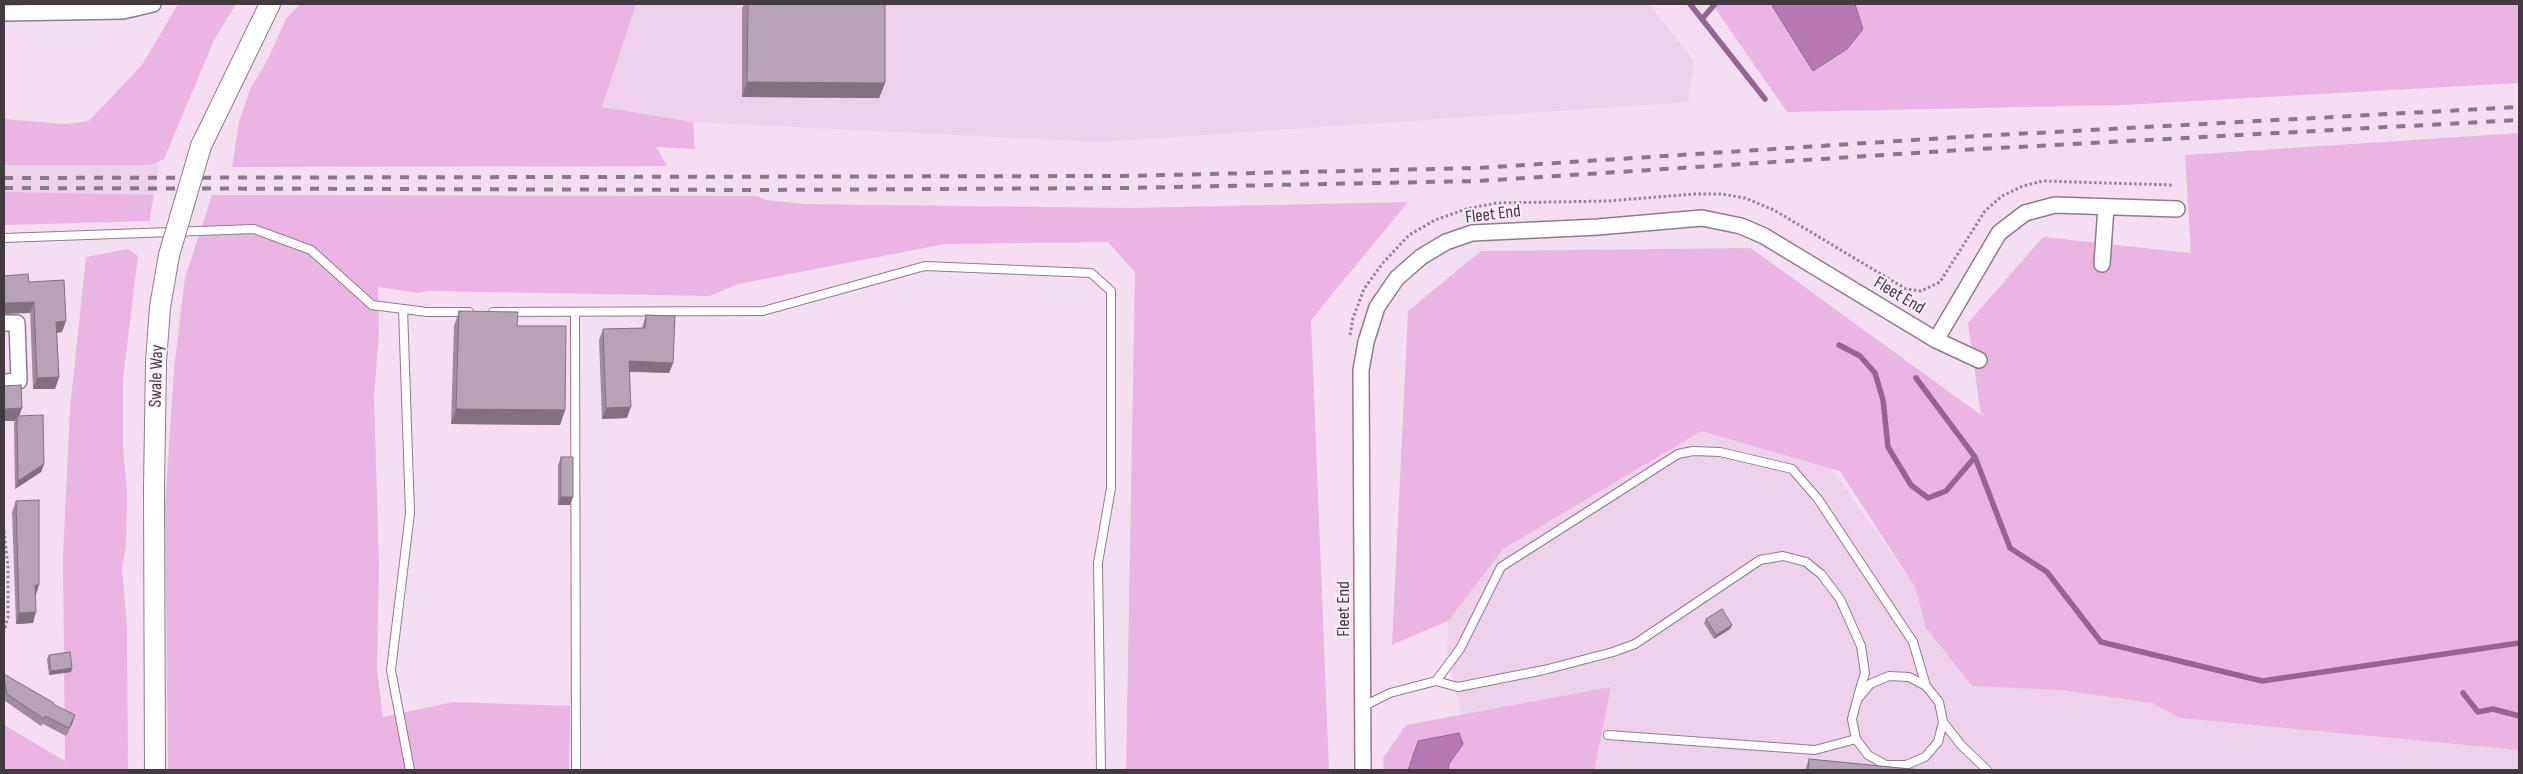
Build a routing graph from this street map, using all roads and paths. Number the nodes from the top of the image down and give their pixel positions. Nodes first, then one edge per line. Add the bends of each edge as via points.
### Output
1 (153, 4) edge
2 (270, 4) edge
3 (4, 13) edge
4 (2172, 185) dead end
5 (2106, 207) junction
6 (2177, 209) dead end
7 (4, 238) edge
8 (2102, 264) dead end
9 (403, 309) junction
10 (476, 312) edge
11 (486, 312) edge
12 (575, 312) junction
13 (4, 324) edge
14 (1349, 337) dead end
15 (1936, 340) junction
16 (1979, 360) dead end
17 (4, 382) edge
18 (4, 531) edge
19 (4, 631) edge
20 (1436, 681) junction
21 (1926, 686) junction
22 (1857, 700) junction
23 (1364, 706) junction
24 (1943, 722) junction
25 (1608, 735) dead end
26 (1856, 739) junction
27 (156, 770) edge
28 (410, 770) edge
29 (576, 770) edge
30 (1102, 770) edge
31 (1363, 770) edge
32 (1987, 770) edge

1 - 3 street via 123,11
2 - 27 main road, Swale Way, bridge via 201,146 169,255 160,307 154,488
4 - 14 path via 2042,181 2023,186 2002,196 1985,211 1940,282 1921,290 1906,289 1774,210 1745,198 1694,194 1608,201 1496,203 1435,220 1409,235 1364,289
5 - 6 street
5 - 8 street
5 - 15 street via 2055,205 2032,210 2012,221 1998,233
7 - 9 lane via 254,229 311,250 372,305
9 - 10 lane
9 - 28 lane via 410,513 391,670
11 - 12 lane
12 - 29 lane
12 - 30 lane via 763,311 925,266 1091,273 1111,291 1111,488 1098,563
13 - 17 street via 17,323 19,381
15 - 16 street, Fleet End
15 - 23 street, Fleet End via 1764,236 1741,226 1702,218 1472,233 1446,242 1421,257 1396,278 1377,307 1361,370
18 - 19 path via 8,566 8,617
20 - 21 lane via 1460,648 1501,567 1678,454 1693,450 1720,452 1792,469 1818,499 1914,642
20 - 22 lane via 1458,687 1544,670 1627,647 1760,560 1783,556 1806,562 1821,574 1840,599 1862,646 1865,673
20 - 23 lane via 1390,693
21 - 22 lane via 1909,677 1888,676 1870,684
21 - 24 lane via 1939,702
22 - 26 lane via 1852,720
23 - 31 street, Fleet End
24 - 26 lane via 1938,742 1925,757 1906,765 1886,765 1868,756
24 - 32 lane via 1961,746
25 - 26 lane via 1815,750

